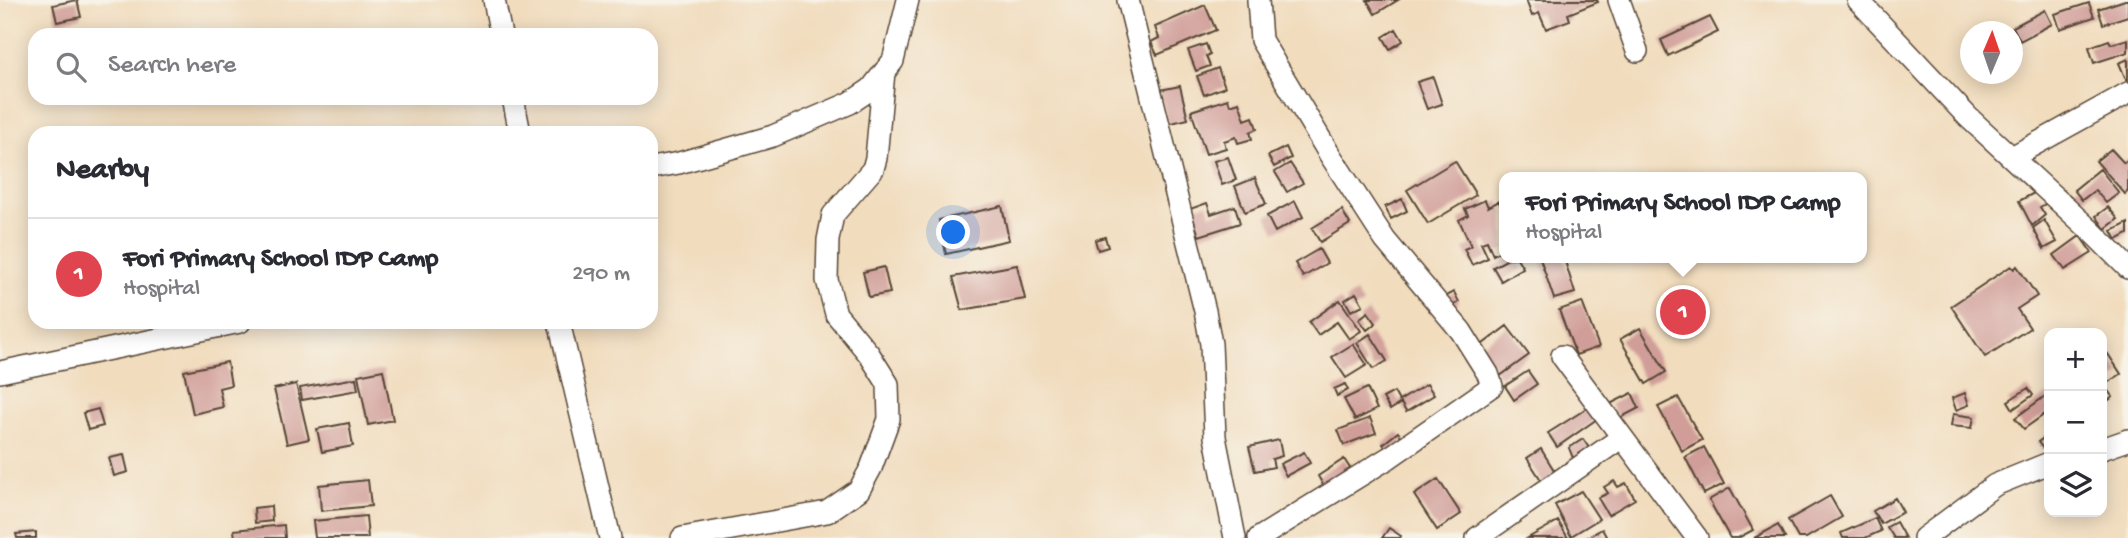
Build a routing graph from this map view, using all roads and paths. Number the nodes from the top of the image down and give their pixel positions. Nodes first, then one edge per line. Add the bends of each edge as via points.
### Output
1 (494, 0) edge
2 (908, 0) edge
3 (1128, 0) edge
4 (1258, 0) edge
5 (1619, 0) edge
6 (1858, 0) edge
7 (500, 28) edge
8 (1637, 51) dead end
9 (884, 72) junction
10 (2128, 93) edge
11 (514, 105) edge
12 (519, 126) edge
13 (2012, 158) junction
14 (658, 167) edge
15 (2128, 268) edge
16 (206, 329) edge
17 (561, 329) edge
18 (1562, 356) dead end
19 (0, 372) edge
20 (1621, 438) junction
21 (2128, 440) edge
22 (2107, 447) edge
23 (2044, 465) edge
24 (610, 538) edge
25 (682, 538) edge
26 (1235, 538) edge
27 (1259, 538) edge
28 (1477, 538) edge
29 (1696, 538) edge
30 (1924, 538) edge

1 - 7 street
2 - 9 street via 892,61
3 - 26 street via 1205,311 1215,437
4 - 27 street via 1261,40 1330,155 1385,240 1461,331 1492,386 1390,457
5 - 8 street
6 - 13 street
9 - 14 street via 871,89 850,103 773,136
9 - 25 street via 873,169 833,215 828,240 827,280 836,314 888,384 889,419 871,468 859,490 827,512
10 - 13 street
11 - 12 street
13 - 15 street
16 - 19 street
17 - 24 street
18 - 20 street
20 - 28 street
20 - 29 street
21 - 22 street
23 - 30 street via 1995,485

